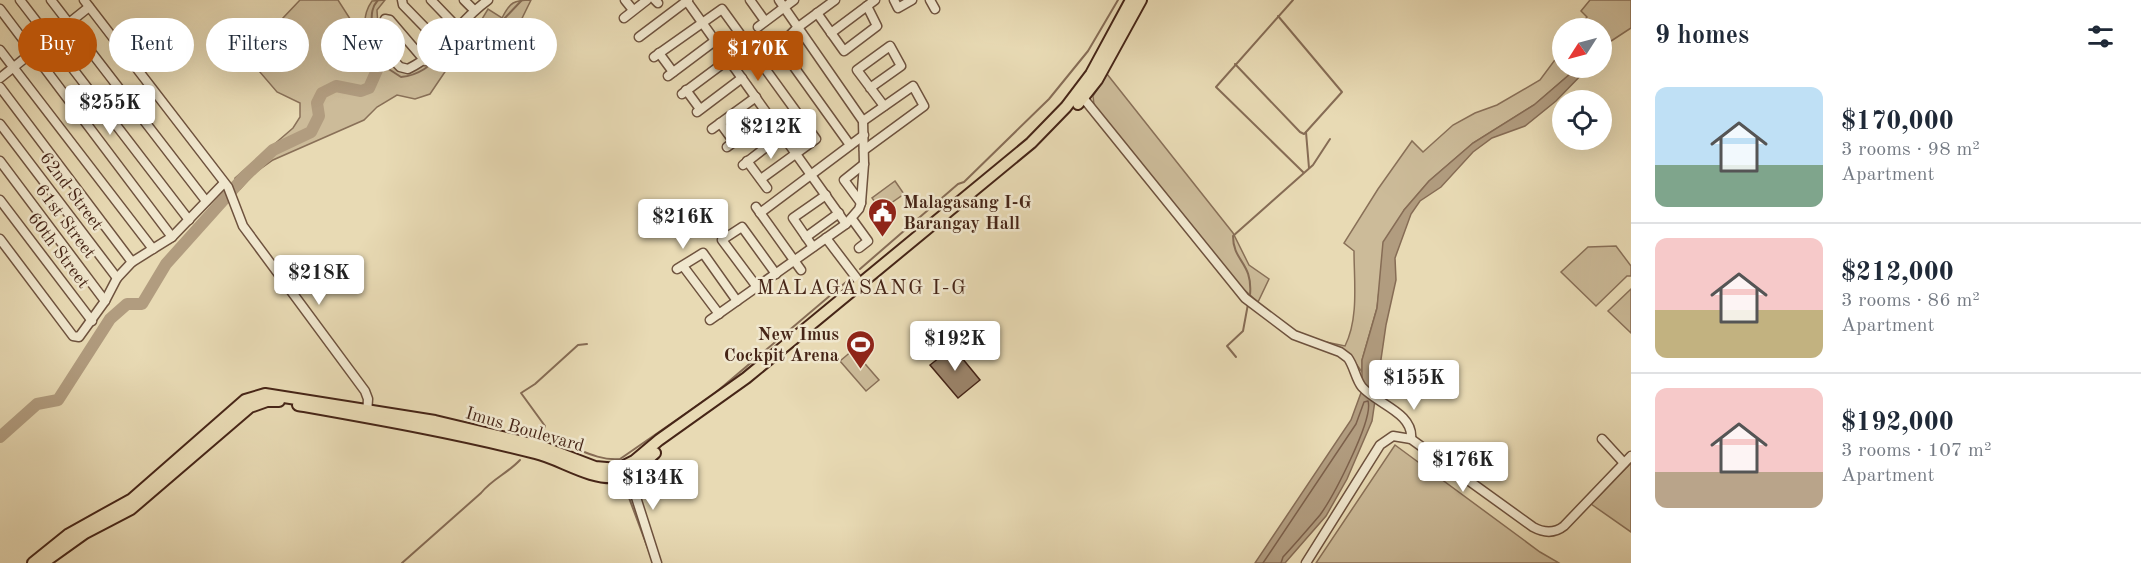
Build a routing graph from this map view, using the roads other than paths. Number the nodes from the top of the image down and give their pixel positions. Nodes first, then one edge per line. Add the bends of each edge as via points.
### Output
1 (20, 0) edge
2 (51, 0) edge
3 (402, 0) edge
4 (431, 0) edge
5 (464, 0) edge
6 (488, 0) edge
7 (625, 0) edge
8 (647, 0) edge
9 (687, 0) edge
10 (794, 0) edge
11 (835, 0) edge
12 (875, 0) edge
13 (894, 0) edge
14 (912, 0) edge
15 (930, 0) edge
16 (1131, 0) edge
17 (1141, 0) edge
18 (753, 1) edge
19 (87, 4) edge
20 (782, 4) edge
21 (867, 6) junction
22 (0, 9) edge
23 (935, 9) dead end
24 (474, 10) junction
25 (633, 10) junction
26 (817, 14) junction
27 (34, 18) edge
28 (65, 18) edge
29 (74, 18) edge
30 (449, 18) edge
31 (467, 18) edge
32 (624, 18) dead end
33 (417, 19) edge
34 (703, 21) junction
35 (797, 28) junction
36 (831, 33) junction
37 (18, 34) edge
38 (639, 37) dead end
39 (716, 40) junction
40 (0, 50) edge
41 (729, 58) junction
42 (97, 59) edge
43 (425, 61) joint
44 (18, 64) edge
45 (13, 68) junction
46 (46, 72) edge
47 (75, 72) edge
48 (0, 78) edge
49 (742, 78) junction
50 (0, 87) edge
51 (870, 88) junction
52 (1081, 95) junction
53 (756, 97) junction
54 (884, 106) junction
55 (770, 116) junction
56 (863, 121) junction
57 (720, 123) junction
58 (0, 124) edge
59 (712, 129) dead end
60 (783, 134) junction
61 (864, 135) junction
62 (850, 145) junction
63 (864, 150) junction
64 (796, 154) junction
65 (0, 161) edge
66 (864, 164) junction
67 (811, 174) junction
68 (761, 179) junction
69 (224, 183) junction
70 (766, 188) dead end
71 (826, 195) junction
72 (0, 200) edge
73 (206, 201) junction
74 (861, 203) junction
75 (839, 213) junction
76 (189, 220) junction
77 (849, 221) junction
78 (172, 237) junction
79 (806, 237) junction
80 (826, 238) junction
81 (0, 239) edge
82 (813, 247) junction
83 (859, 248) dead end
84 (153, 249) junction
85 (794, 261) junction
86 (132, 262) junction
87 (801, 270) dead end
88 (776, 274) junction
89 (117, 278) junction
90 (862, 286) junction
91 (757, 287) junction
92 (105, 301) junction
93 (737, 301) junction
94 (718, 314) junction
95 (711, 320) dead end
96 (92, 321) junction
97 (367, 413) junction
98 (1411, 439) junction
99 (1602, 439) dead end
100 (1628, 460) edge
101 (627, 470) junction
102 (33, 563) edge
103 (44, 563) edge
104 (657, 563) edge
105 (1306, 563) edge

1 - 27 street
2 - 28 street
3 - 33 street
4 - 30 street
5 - 24 street
6 - 24 street
7 - 25 street
8 - 25 street
9 - 34 street
9 - 38 street
10 - 20 street
11 - 26 street
12 - 21 street
13 - 14 street via 898,8
15 - 23 street
16 - 52 main road
17 - 52 main road via 1097,80
18 - 20 street via 762,24
19 - 29 street
19 - 69 street
20 - 35 street
21 - 36 street
21 - 36 street via 877,23 876,29 844,51
22 - 37 street
24 - 31 street
25 - 32 street
26 - 35 street
26 - 36 street
34 - 39 street
34 - 39 street via 656,55 670,74
34 - 64 street via 722,9 816,139
35 - 56 street
35 - 62 street via 783,39 780,49
39 - 41 street
40 - 45 street
41 - 49 street
41 - 49 street via 684,92 698,110
42 - 73 street
43 - 43 street via 390,20 385,18 376,39 378,45 402,69
44 - 45 street
45 - 48 street
45 - 84 street
46 - 78 street
47 - 76 street
49 - 53 street
50 - 86 street
51 - 51 street via 901,66 890,46 857,70
51 - 54 street
52 - 90 main road via 1062,123 1035,148
52 - 98 street via 1238,292 1288,332 1344,355 1352,363 1361,386 1407,422
53 - 55 street
53 - 57 street
54 - 56 street
54 - 63 street via 913,86 924,106
55 - 57 street via 730,145
55 - 60 street
56 - 61 street
57 - 59 street
58 - 89 street, 62nd Street
60 - 64 street
60 - 68 street via 745,163
61 - 62 street
61 - 63 street
62 - 67 street
63 - 66 street
64 - 67 street
64 - 68 street
65 - 92 street, 61st Street
66 - 74 street
66 - 74 street via 844,180
67 - 71 street
67 - 85 street via 758,210
68 - 70 street
69 - 73 street
69 - 97 street via 243,226 365,391
71 - 75 street
71 - 79 street via 793,218
72 - 96 street, 60th Street
73 - 76 street
74 - 77 street
75 - 77 street
75 - 79 street
76 - 78 street
77 - 80 street
77 - 83 street via 868,241
78 - 84 street
79 - 82 street
80 - 82 street
80 - 90 street
81 - 96 street via 73,336 79,338
82 - 85 street
84 - 86 street
85 - 87 street
85 - 88 street
86 - 89 street
88 - 91 street
88 - 91 street via 742,228 722,240
89 - 92 street
90 - 101 main road via 751,383
91 - 93 street
92 - 96 street
93 - 94 street
93 - 94 street via 703,253 680,267
94 - 95 street
97 - 101 main road, Imus Boulevard via 538,453 602,477
97 - 102 main road, Imus Boulevard via 276,394 255,396 132,499 69,534
97 - 103 main road, Imus Boulevard via 276,401 258,403 131,509 84,534
98 - 100 street via 1533,527 1547,533 1564,526
98 - 105 street via 1393,436 1380,445
99 - 100 street
101 - 104 street

